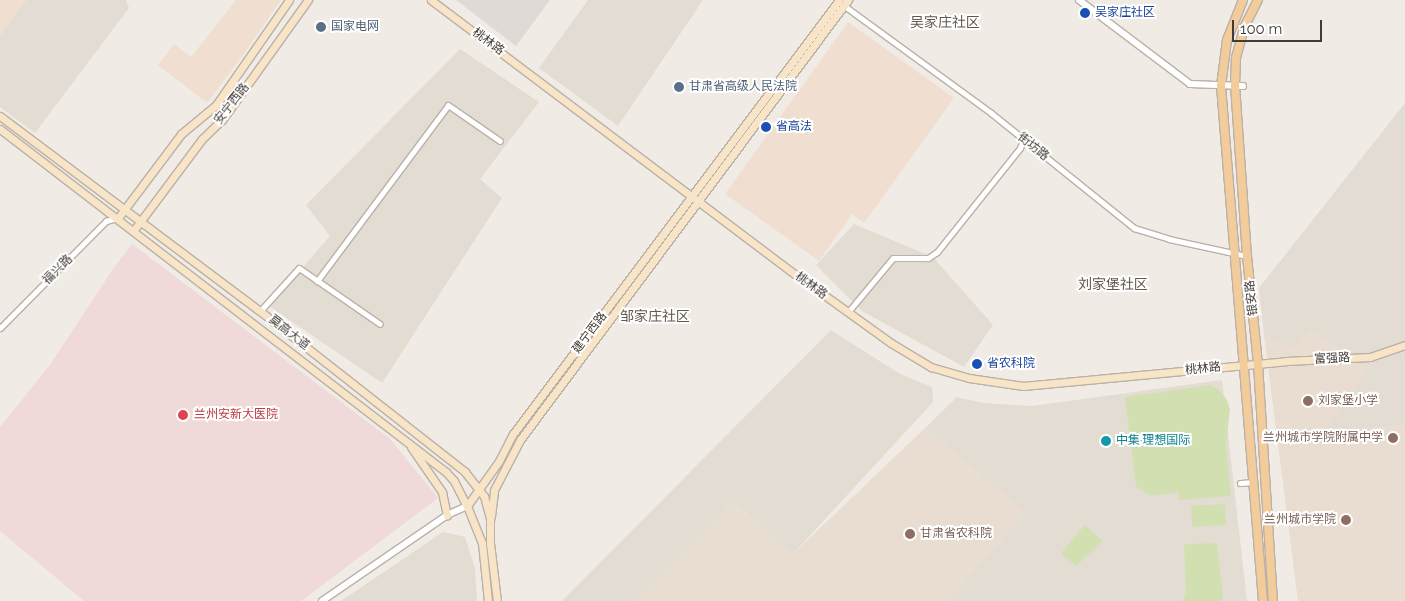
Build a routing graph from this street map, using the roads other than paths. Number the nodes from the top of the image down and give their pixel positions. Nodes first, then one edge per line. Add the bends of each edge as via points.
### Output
1 (288, 0) edge
2 (308, 0) edge
3 (431, 0) edge
4 (1080, 0) edge
5 (1243, 0) edge
6 (1258, 0) edge
7 (841, 1) edge
8 (1239, 85) junction
9 (1222, 86) junction
10 (0, 116) edge
11 (0, 129) edge
12 (1023, 140) junction
13 (500, 141) dead end
14 (692, 194) junction
15 (699, 200) junction
16 (125, 209) junction
17 (118, 218) junction
18 (140, 221) junction
19 (134, 230) junction
20 (1234, 253) junction
21 (1247, 256) junction
22 (317, 280) junction
23 (260, 311) junction
24 (848, 312) junction
25 (380, 324) dead end
26 (0, 328) edge
27 (1405, 346) edge
28 (1258, 364) junction
29 (1245, 365) junction
30 (408, 442) junction
31 (1240, 482) dead end
32 (1254, 482) junction
33 (494, 490) junction
34 (481, 493) junction
35 (467, 506) junction
36 (447, 515) junction
37 (490, 519) junction
38 (322, 601) edge
39 (488, 601) edge
40 (497, 601) edge
41 (1262, 601) edge
42 (1273, 601) edge

1 - 16 main road, 安宁西路 via 216,105 181,134
2 - 18 main road, 安宁西路 via 222,120 202,139
3 - 14 main road, 桃林路
4 - 9 street via 1190,84
5 - 9 main road, 银安路 via 1227,40
6 - 8 main road, 银安路 via 1244,28 1236,57
7 - 12 street, 街坊路
7 - 14 main road, 建宁西路
7 - 15 main road, 建宁西路
8 - 9 street
8 - 21 main road, 银安路
9 - 20 main road, 银安路
10 - 16 main road, 莫高大道
11 - 17 main road, 莫高大道
12 - 20 street, 街坊路 via 1134,228
12 - 24 street via 937,252 928,258 893,258
13 - 22 street via 448,105
14 - 15 main road, 桃林路
14 - 34 main road, 建宁西路 via 513,434
15 - 24 main road, 桃林路
15 - 33 main road, 建宁西路 via 520,440
16 - 17 main road, 安宁西路
16 - 18 main road, 莫高大道
17 - 19 main road, 莫高大道
17 - 26 street, 福兴路 via 106,221
18 - 19 main road, 安宁西路
18 - 23 main road, 莫高大道
19 - 30 main road, 莫高大道
20 - 21 street, 街坊路
20 - 29 main road, 银安路
21 - 28 main road, 银安路
22 - 23 street via 298,268
22 - 25 street
23 - 34 main road, 莫高大道 via 456,464
24 - 29 main road, 桃林路 via 931,367 969,378 1023,386
27 - 28 main road, 富强路 via 1370,357
28 - 29 main road, 桃林路
28 - 42 main road, 银安路
29 - 32 main road, 银安路
30 - 35 main road, 莫高大道 via 446,472
30 - 36 main road via 442,492
31 - 32 street
32 - 41 main road, 银安路
33 - 34 main road
33 - 37 main road, 建宁西路
34 - 35 main road
34 - 37 main road, 莫高大道
35 - 36 street
35 - 39 main road, 莫高大道 via 482,543
36 - 38 street
37 - 40 main road, 莫高大道

